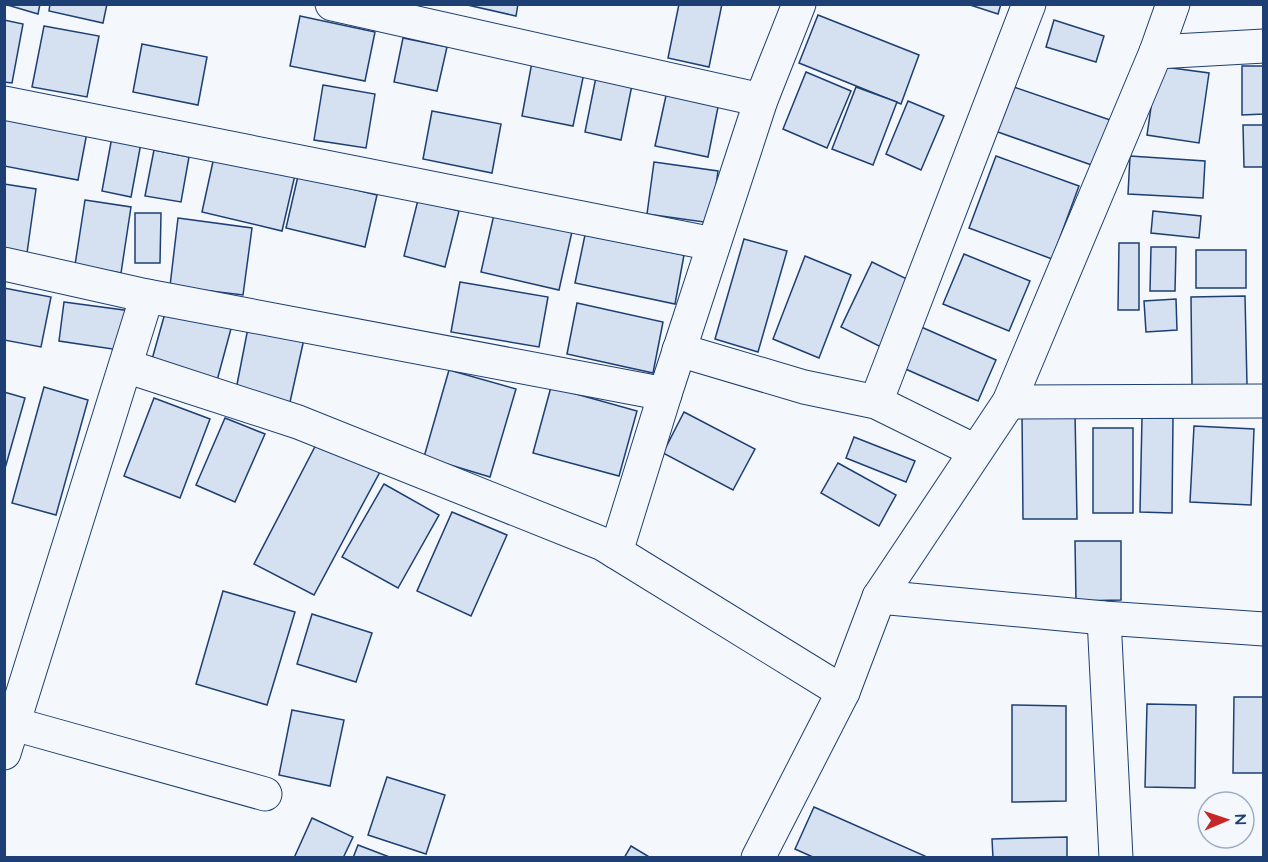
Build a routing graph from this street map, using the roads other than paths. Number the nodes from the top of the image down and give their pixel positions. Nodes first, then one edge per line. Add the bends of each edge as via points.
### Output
1 (333, 4) edge
2 (799, 4) edge
3 (1029, 4) edge
4 (1173, 4) edge
5 (1263, 46) edge
6 (1156, 52) junction
7 (761, 100) junction
8 (4, 104) edge
9 (713, 244) junction
10 (4, 264) edge
11 (147, 296) junction
12 (679, 350) junction
13 (126, 366) junction
14 (665, 394) junction
15 (1263, 401) edge
16 (876, 402) junction
17 (1009, 402) junction
18 (975, 452) junction
19 (616, 552) junction
20 (879, 597) junction
21 (1104, 618) junction
22 (1263, 628) edge
23 (843, 692) junction
24 (9, 739) edge
25 (265, 794) dead end
26 (758, 858) edge
27 (1116, 858) edge

1 - 7 street
2 - 7 street
3 - 16 street
4 - 6 street
5 - 6 street
6 - 17 street
7 - 9 street
8 - 9 street
9 - 12 street
10 - 11 street
11 - 13 street
11 - 14 street
12 - 14 street
12 - 16 street via 804,387
13 - 19 street via 298,422
13 - 24 street
14 - 19 street
15 - 17 street
16 - 18 street
17 - 18 street
18 - 20 street
19 - 23 street
20 - 21 street
20 - 23 street
21 - 22 street
21 - 27 street
23 - 26 street
24 - 25 street

